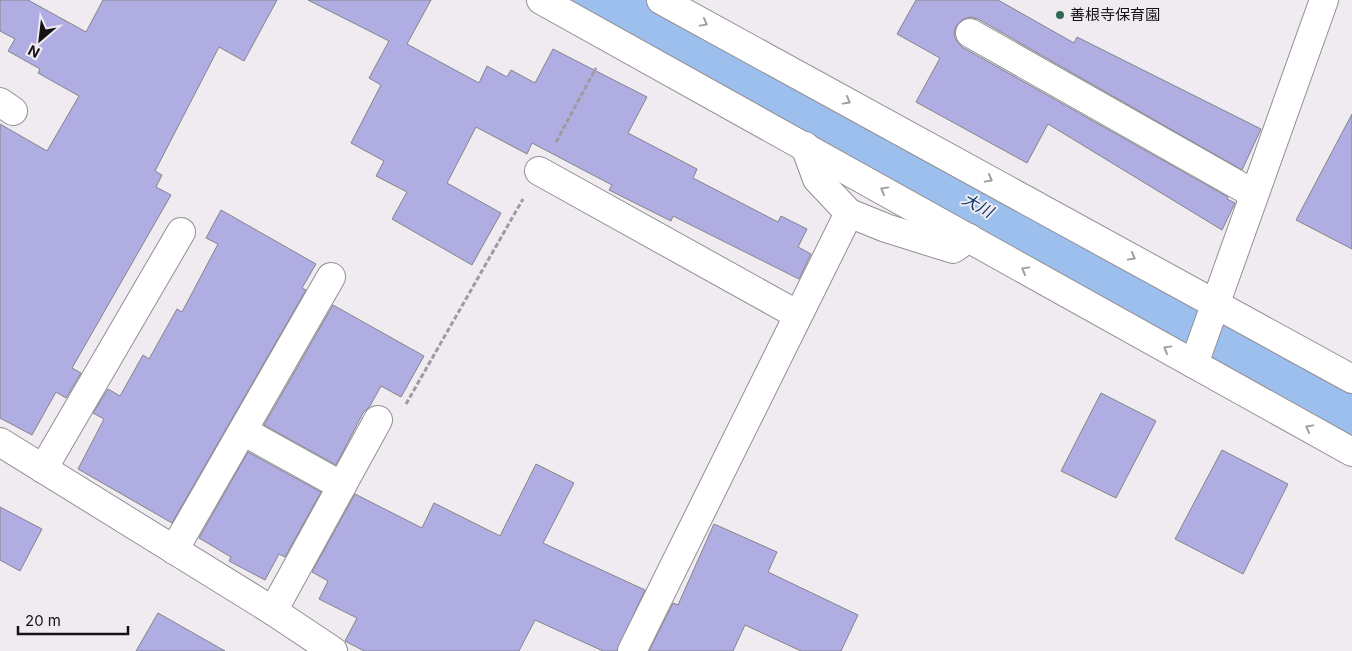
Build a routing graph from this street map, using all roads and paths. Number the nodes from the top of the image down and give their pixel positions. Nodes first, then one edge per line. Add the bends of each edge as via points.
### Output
1 (541, 0) edge
2 (661, 0) edge
3 (1324, 0) edge
4 (970, 33) dead end
5 (612, 39) junction
6 (805, 146) junction
7 (539, 172) junction
8 (1254, 194) junction
9 (850, 213) junction
10 (181, 232) dead end
11 (969, 238) junction
12 (331, 277) dead end
13 (1216, 303) junction
14 (798, 315) junction
15 (1194, 364) junction
16 (1352, 379) edge
17 (378, 420) joint
18 (243, 431) junction
19 (0, 442) edge
20 (1352, 452) edge
21 (43, 469) junction
22 (342, 486) junction
23 (174, 550) junction
24 (273, 611) junction
25 (333, 651) edge
26 (632, 651) edge

1 - 5 street
2 -> 13 street
3 - 8 street
4 - 8 street
5 - 6 street
5 - 7 path
6 - 9 street via 817,179
11 -> 6 street
7 - 14 street
7 - 17 path via 398,419
8 - 13 street
9 - 11 street via 953,249
9 - 14 street
10 - 21 street
15 -> 11 street
12 - 18 street
13 - 15 street
13 - 16 street
14 - 26 street
20 -> 15 street
17 - 22 street
18 - 22 street
18 - 23 street
19 - 21 street
21 - 23 street
22 - 24 street
23 - 24 street
24 - 25 street

